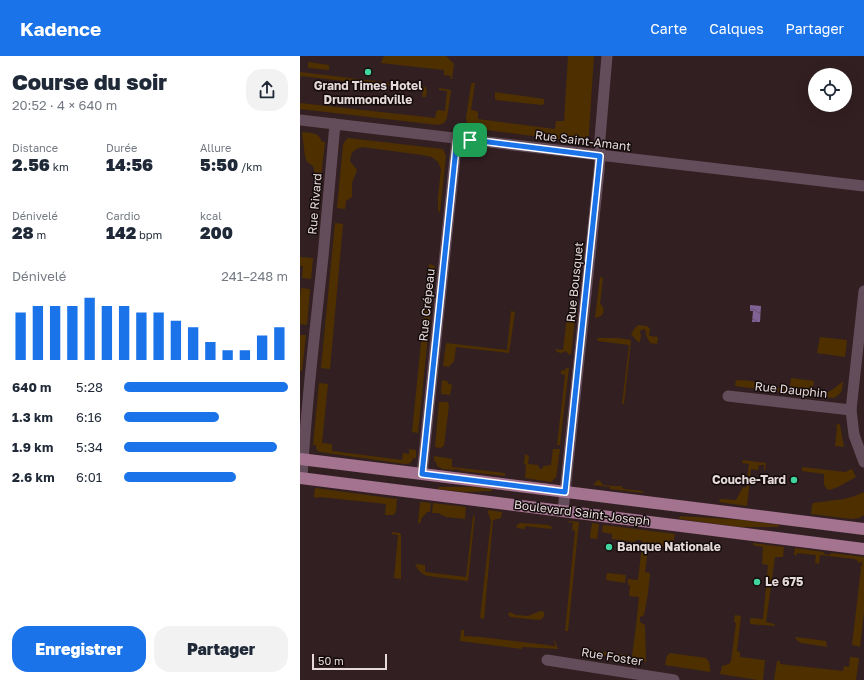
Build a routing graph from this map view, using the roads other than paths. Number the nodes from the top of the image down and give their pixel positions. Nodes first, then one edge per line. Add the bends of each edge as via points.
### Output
1 (607, 56) edge
2 (300, 120) edge
3 (335, 124) junction
4 (457, 138) junction
5 (600, 156) junction
6 (864, 186) edge
7 (864, 291) edge
8 (728, 396) dead end
9 (851, 410) junction
10 (302, 459) edge
11 (864, 462) edge
12 (422, 474) junction
13 (301, 478) edge
14 (565, 492) junction
15 (563, 511) junction
16 (864, 529) edge
17 (864, 549) edge
18 (547, 660) dead end
19 (674, 680) edge

1 - 5 street, Rue Bousquet
2 - 3 street, Rue Saint-Amant
3 - 4 street, Rue Saint-Amant
3 - 10 street, Rue Rivard
4 - 5 street, Rue Saint-Amant
4 - 12 street, Rue Crépeau
5 - 6 street, Rue Saint-Amant
5 - 14 street, Rue Bousquet
7 - 9 street
8 - 9 street, Rue Dauphin
9 - 11 street via 854,435
10 - 12 main road, Boulevard Saint-Joseph
10 - 13 street, Rue Rivard
12 - 14 main road, Boulevard Saint-Joseph
13 - 15 main road, Boulevard Saint-Joseph
14 - 15 street, Rue Bousquet
14 - 16 main road, Boulevard Saint-Joseph
15 - 17 main road, Boulevard Saint-Joseph
18 - 19 street, Rue Foster

